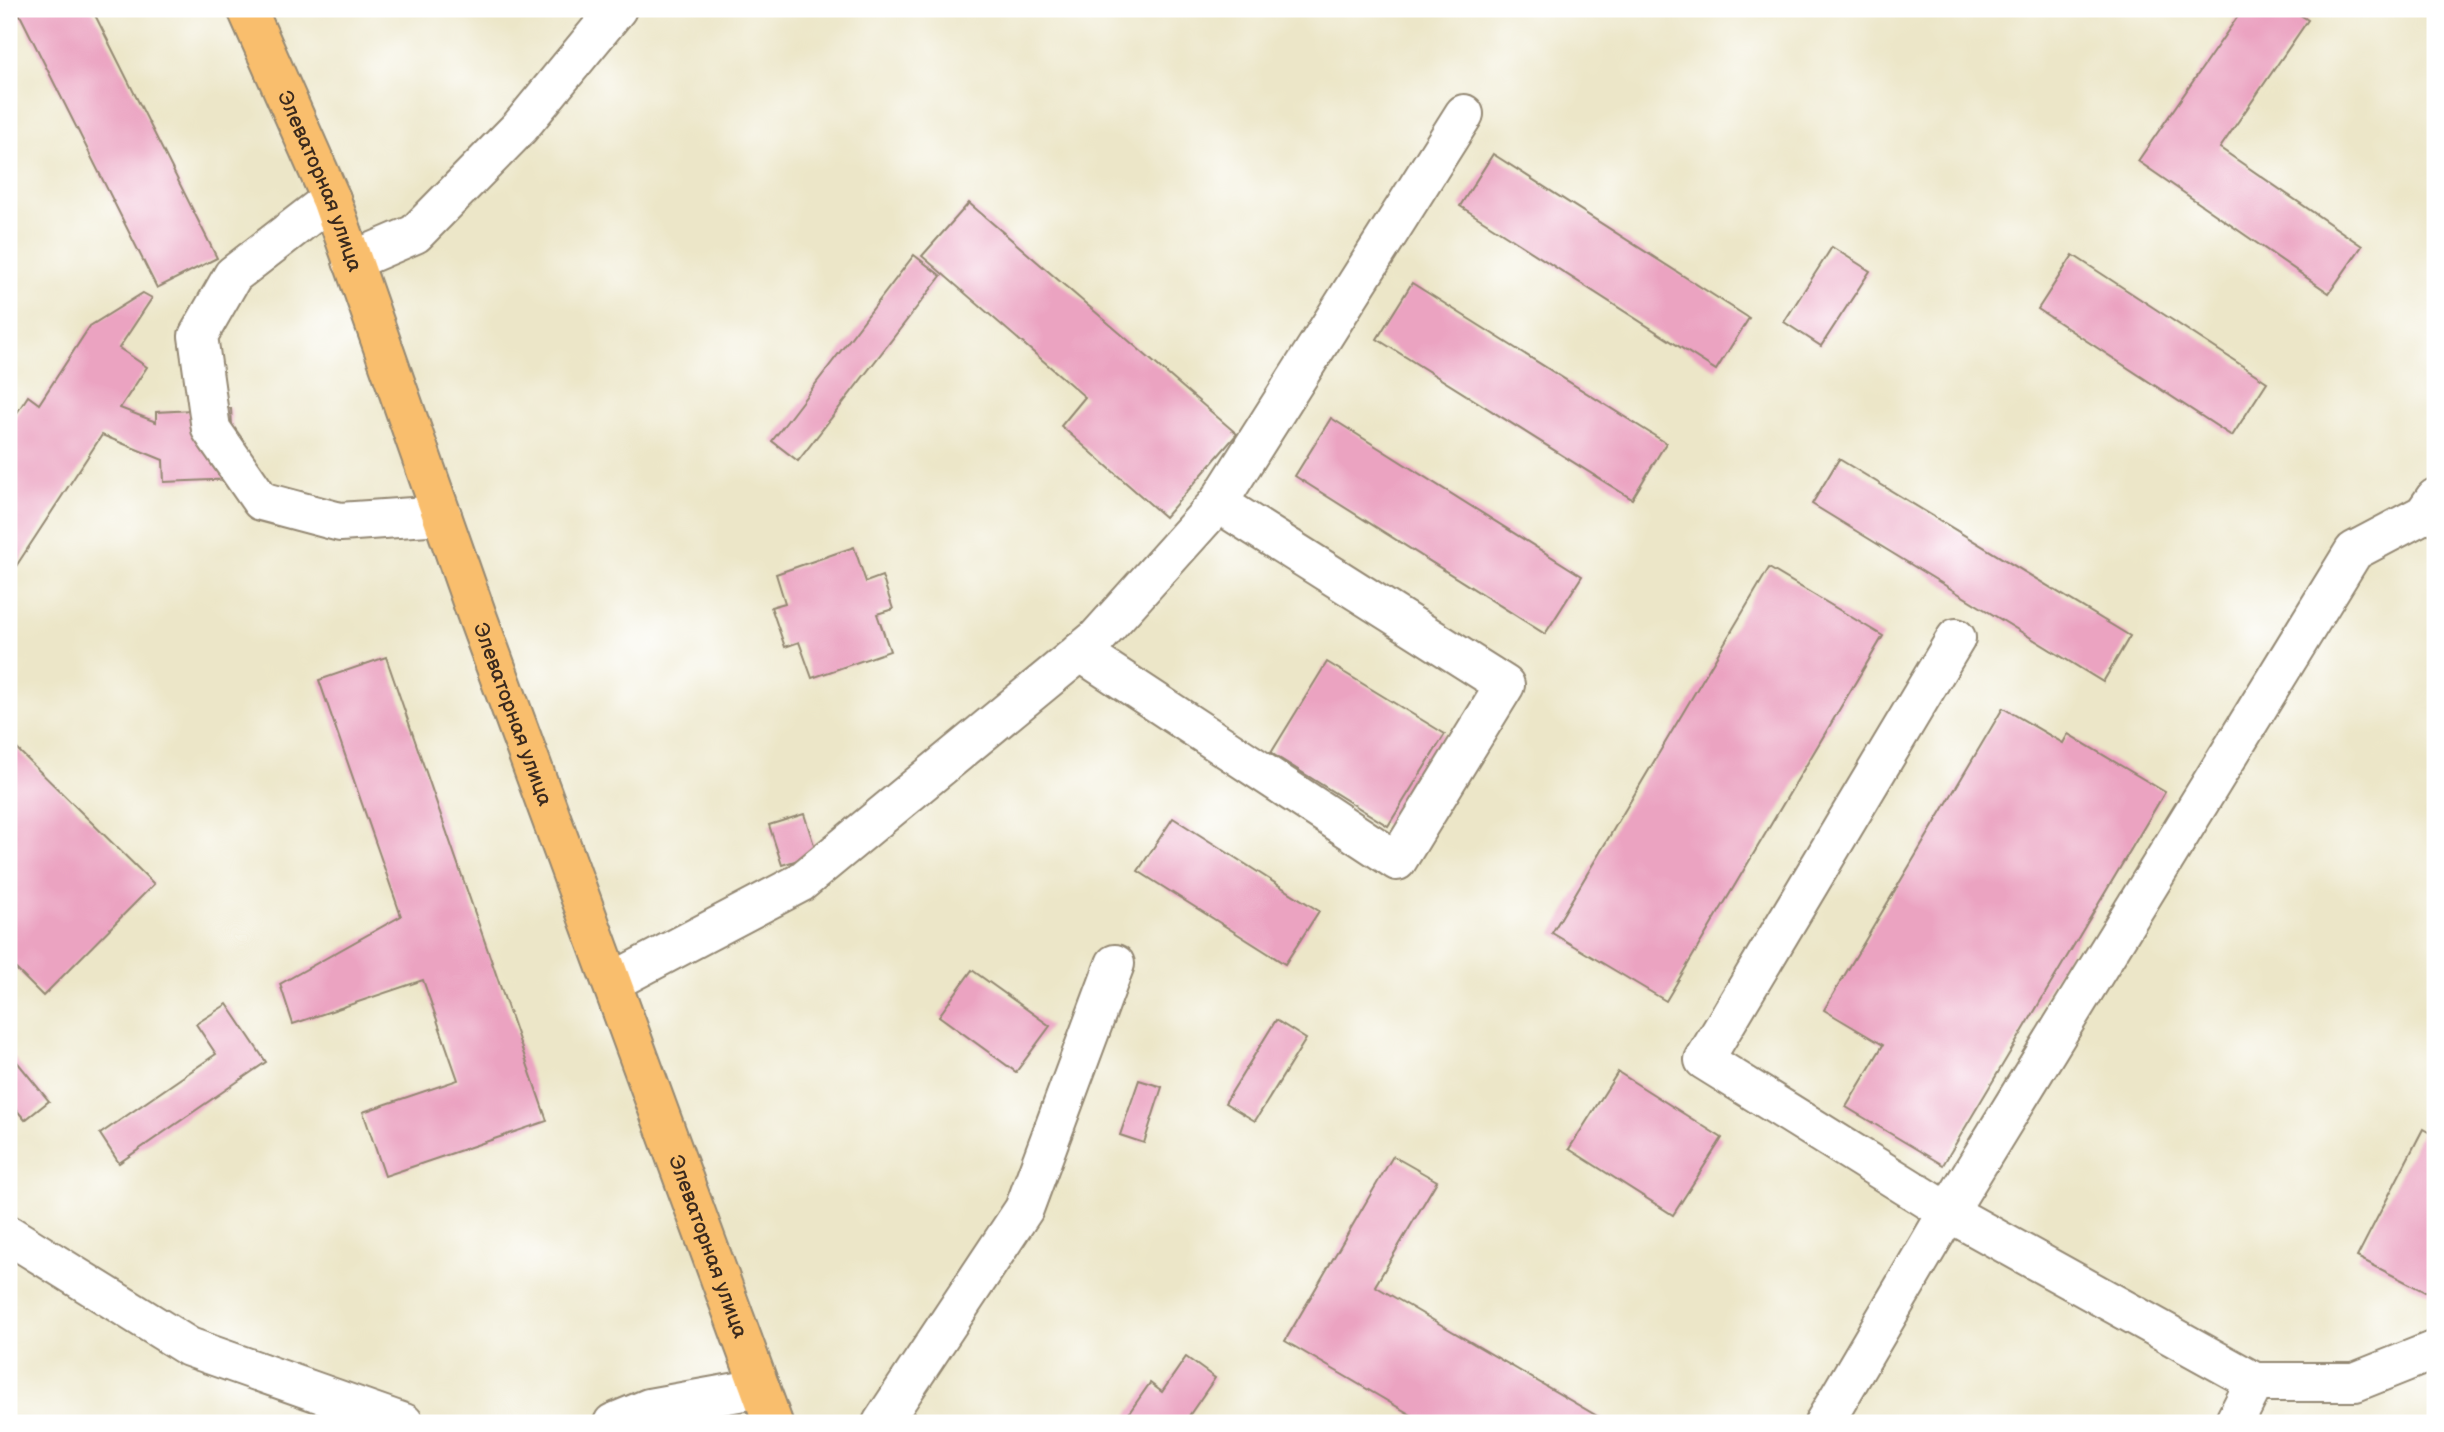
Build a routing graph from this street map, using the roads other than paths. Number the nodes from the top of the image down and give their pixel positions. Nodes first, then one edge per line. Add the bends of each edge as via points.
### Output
1 (247, 9) edge
2 (618, 9) edge
3 (1464, 114) dead end
4 (331, 199) junction
5 (352, 261) junction
6 (2435, 498) edge
7 (1218, 503) junction
8 (442, 515) junction
9 (1956, 638) dead end
10 (1080, 652) junction
11 (1115, 964) dead end
12 (612, 982) junction
13 (1948, 1212) junction
14 (9, 1235) edge
15 (2435, 1350) edge
16 (2255, 1382) junction
17 (760, 1388) junction
18 (404, 1423) edge
19 (613, 1423) edge
20 (773, 1423) edge
21 (882, 1423) edge
22 (1825, 1423) edge
23 (2234, 1423) edge

1 - 4 main road, Элеваторная улица
2 - 5 lane via 520,127 415,234
3 - 7 lane
4 - 5 main road, Элеваторная улица
4 - 8 lane via 233,275 198,336 211,429 261,501 340,522
5 - 8 main road, Элеваторная улица
6 - 13 lane via 2424,514 2354,551
7 - 10 lane
7 - 10 lane via 1505,685 1397,861
8 - 12 main road, Элеваторная улица
9 - 13 lane via 1704,1060
10 - 12 lane via 800,883
11 - 21 lane via 1024,1209
12 - 17 main road, Элеваторная улица
13 - 16 lane
13 - 22 lane
14 - 18 lane via 188,1347
15 - 16 lane via 2355,1382
16 - 23 lane
17 - 19 lane via 649,1408
17 - 20 main road, Элеваторная улица

